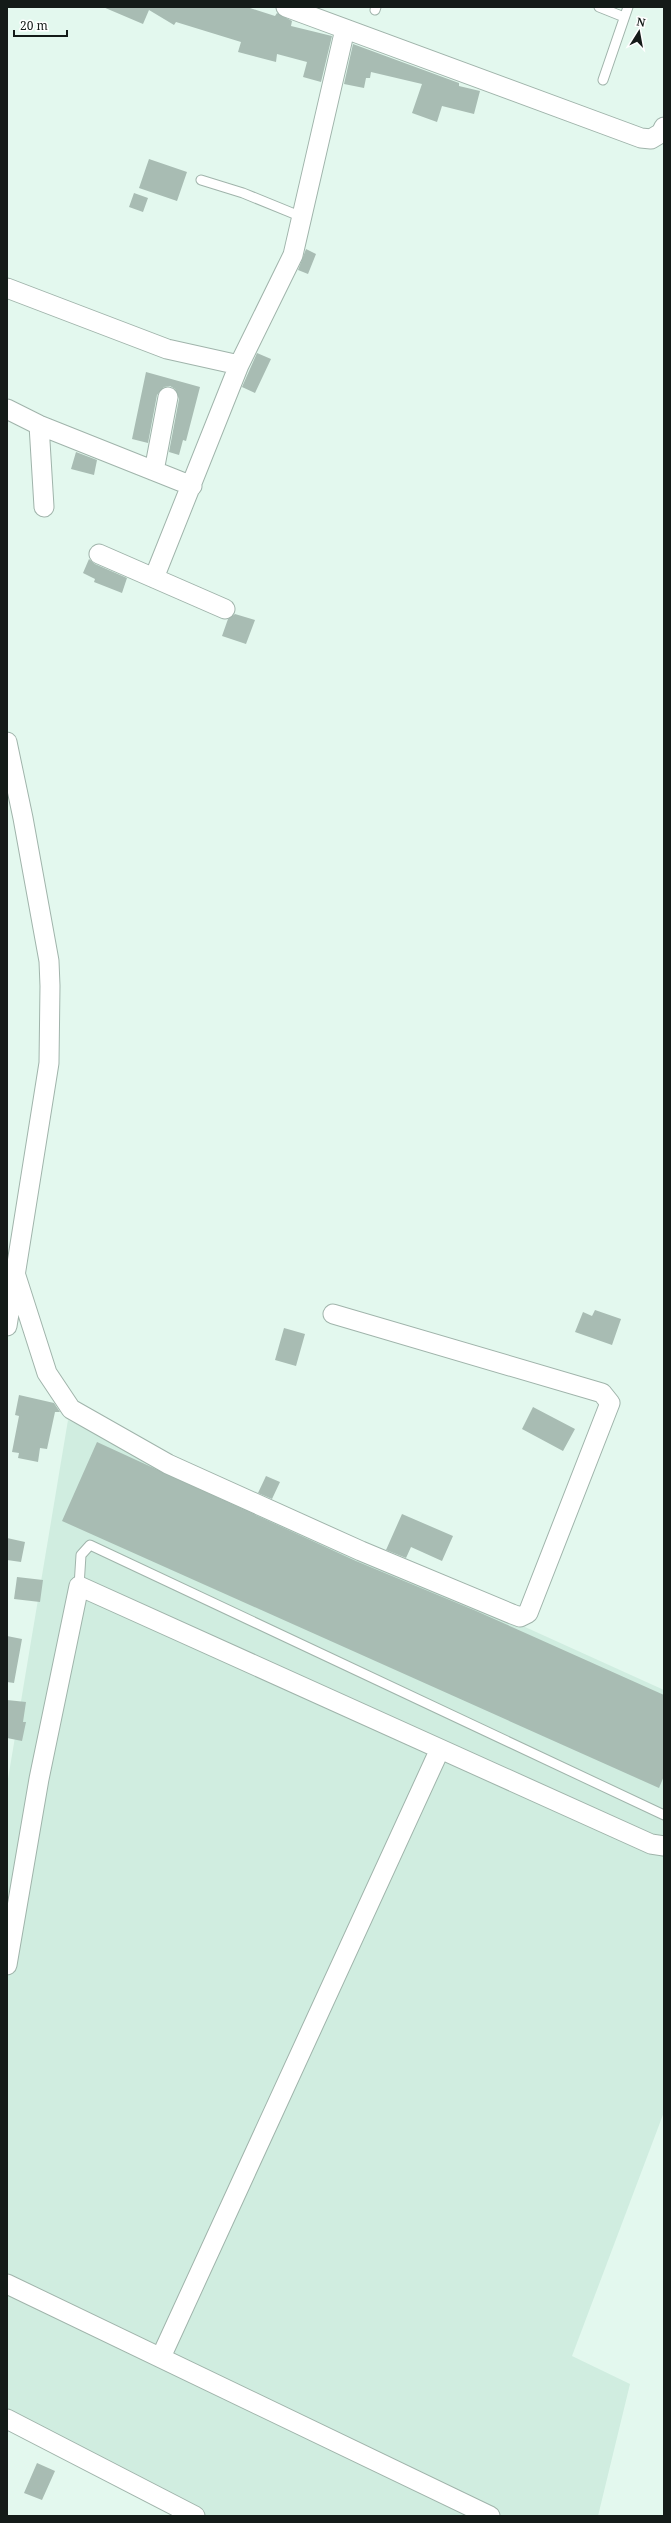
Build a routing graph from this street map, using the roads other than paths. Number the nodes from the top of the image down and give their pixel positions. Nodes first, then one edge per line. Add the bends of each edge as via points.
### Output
1 (286, 7) edge
2 (599, 7) edge
3 (628, 7) edge
4 (624, 17) junction
5 (345, 29) junction
6 (603, 80) dead end
7 (664, 127) edge
8 (201, 180) dead end
9 (302, 217) junction
10 (7, 288) edge
11 (238, 365) junction
12 (168, 397) dead end
13 (7, 409) edge
14 (39, 425) junction
15 (154, 471) junction
16 (192, 486) junction
17 (44, 507) dead end
18 (99, 554) dead end
19 (154, 578) junction
20 (225, 609) dead end
21 (7, 742) edge
22 (15, 1273) junction
23 (333, 1314) dead end
24 (7, 1326) edge
25 (79, 1586) junction
26 (440, 1749) junction
27 (664, 1815) edge
28 (664, 1846) edge
29 (7, 1965) edge
30 (7, 2284) edge
31 (161, 2357) junction
32 (7, 2419) edge
33 (195, 2516) edge
34 (490, 2516) edge

1 - 5 street
2 - 4 lane
3 - 4 lane
4 - 6 lane
5 - 7 street via 641,138 651,139 661,133
5 - 9 street
8 - 9 lane via 243,193
9 - 11 street via 293,255
10 - 11 street via 167,349
11 - 16 street
12 - 15 street
13 - 14 street
14 - 15 street
14 - 17 street
15 - 16 street
16 - 19 street
18 - 19 street
19 - 20 street
21 - 22 street via 49,961 50,986 49,1063
22 - 23 street via 47,1373 71,1409 168,1464 361,1551 520,1617 528,1613 610,1403 607,1398 602,1393
22 - 24 street
25 - 26 street
25 - 27 lane via 82,1555 90,1545
25 - 29 street via 39,1779
26 - 28 street via 651,1844
26 - 31 street
30 - 31 street
31 - 34 street
32 - 33 street

